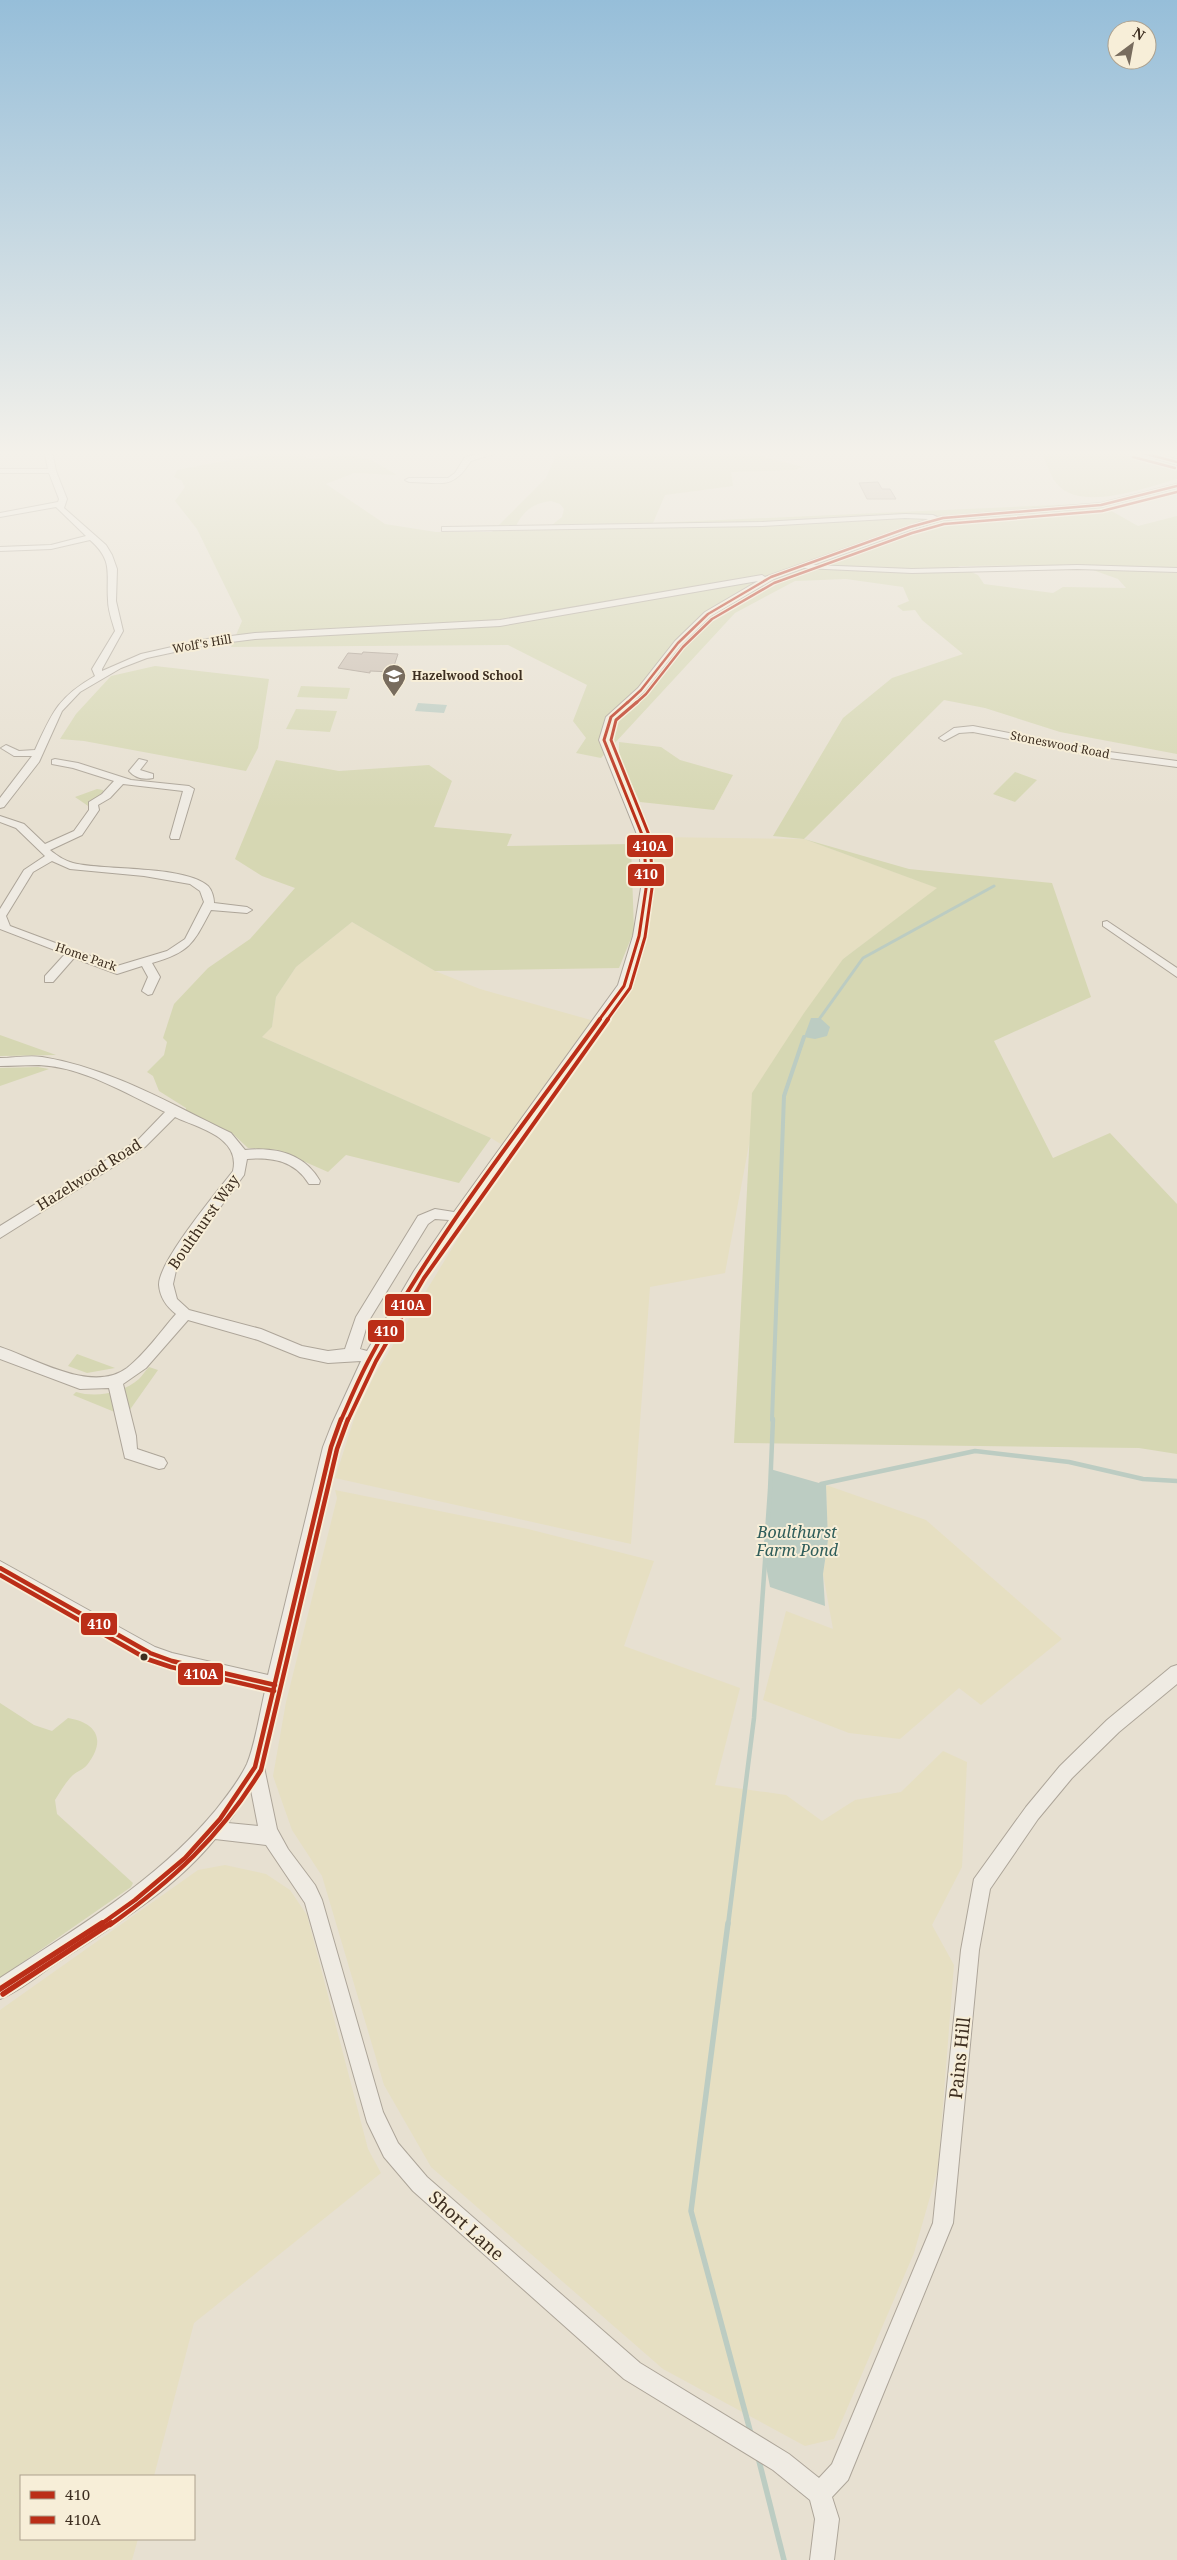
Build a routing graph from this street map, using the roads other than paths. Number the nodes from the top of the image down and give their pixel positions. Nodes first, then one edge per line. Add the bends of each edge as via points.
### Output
1 (113, 570) edge
2 (789, 570) edge
3 (897, 570) edge
4 (934, 570) edge
5 (771, 577) junction
6 (99, 675) junction
7 (944, 738) dead end
8 (6, 748) dead end
9 (38, 753) junction
10 (55, 762) dead end
11 (142, 762) dead end
12 (1177, 764) edge
13 (121, 780) junction
14 (132, 783) junction
15 (106, 796) joint
16 (0, 805) edge
17 (0, 819) edge
18 (175, 837) dead end
19 (43, 849) junction
20 (52, 857) junction
21 (207, 906) junction
22 (247, 910) dead end
23 (1, 921) edge
24 (1107, 924) dead end
25 (72, 953) junction
26 (146, 963) junction
27 (1177, 973) edge
28 (49, 979) dead end
29 (148, 991) dead end
30 (0, 1062) edge
31 (174, 1110) junction
32 (241, 1155) junction
33 (314, 1181) dead end
34 (457, 1218) junction
35 (0, 1233) edge
36 (185, 1314) junction
37 (0, 1353) edge
38 (351, 1354) junction
39 (370, 1358) junction
40 (114, 1381) junction
41 (159, 1463) dead end
42 (0, 1568) edge
43 (1177, 1673) edge
44 (276, 1685) junction
45 (255, 1767) junction
46 (212, 1830) junction
47 (271, 1838) junction
48 (0, 1989) edge
49 (820, 2492) junction
50 (822, 2560) edge

1 - 6 street via 112,601 119,631 97,669
2 - 5 street
3 - 4 street
5 - 6 street, Wolf's Hill via 500,623 241,637 144,656
5 - 34 street via 708,614 678,643 641,690 611,717 604,740 643,837 647,882 639,936 624,986
6 - 9 street, Wolf's Hill via 77,690 58,710
7 - 12 street, Stoneswood Road via 957,730 973,730
8 - 9 street via 17,754
9 - 16 street, Wolf's Hill via 20,782
10 - 13 street via 70,762
11 - 14 street via 134,771 145,775
13 - 14 street
13 - 15 street
14 - 18 street via 189,789
15 - 19 street via 105,806 94,810 78,833
17 - 19 street via 20,826
19 - 20 street
20 - 21 street via 70,866 193,881 205,889
20 - 23 street, Home Park via 29,870
21 - 22 street
21 - 26 street, Home Park via 189,941 171,954
23 - 25 street, Home Park via 5,928
24 - 27 street
25 - 26 street, Home Park via 117,970
25 - 28 street
26 - 29 street via 154,977
30 - 31 street, Boulthurst Way via 59,1064 100,1076
31 - 32 street, Boulthurst Way via 227,1136
31 - 35 street, Hazelwood Road via 141,1144
32 - 33 street via 277,1154 304,1166
32 - 36 street, Boulthurst Way via 234,1182 167,1275 171,1302
34 - 38 street via 438,1213 423,1220 361,1321
34 - 39 street via 419,1274
36 - 38 street via 261,1335 313,1355
36 - 40 street via 133,1371
37 - 40 street via 80,1383
38 - 39 street
39 - 44 street via 331,1446
40 - 41 street via 129,1436 130,1453
42 - 44 street via 150,1653 172,1662
43 - 49 street, Pains Hill via 1113,1726 1066,1772 1032,1813 981,1886 970,1950 944,2224 840,2472
44 - 45 street
45 - 46 street via 242,1793
45 - 47 street, Short Lane
46 - 47 street
46 - 48 street via 193,1850 135,1897
47 - 49 street, Short Lane via 281,1856 306,1884 313,1900 374,2115 391,2150 457,2219 632,2371 781,2462
49 - 50 street via 827,2519

